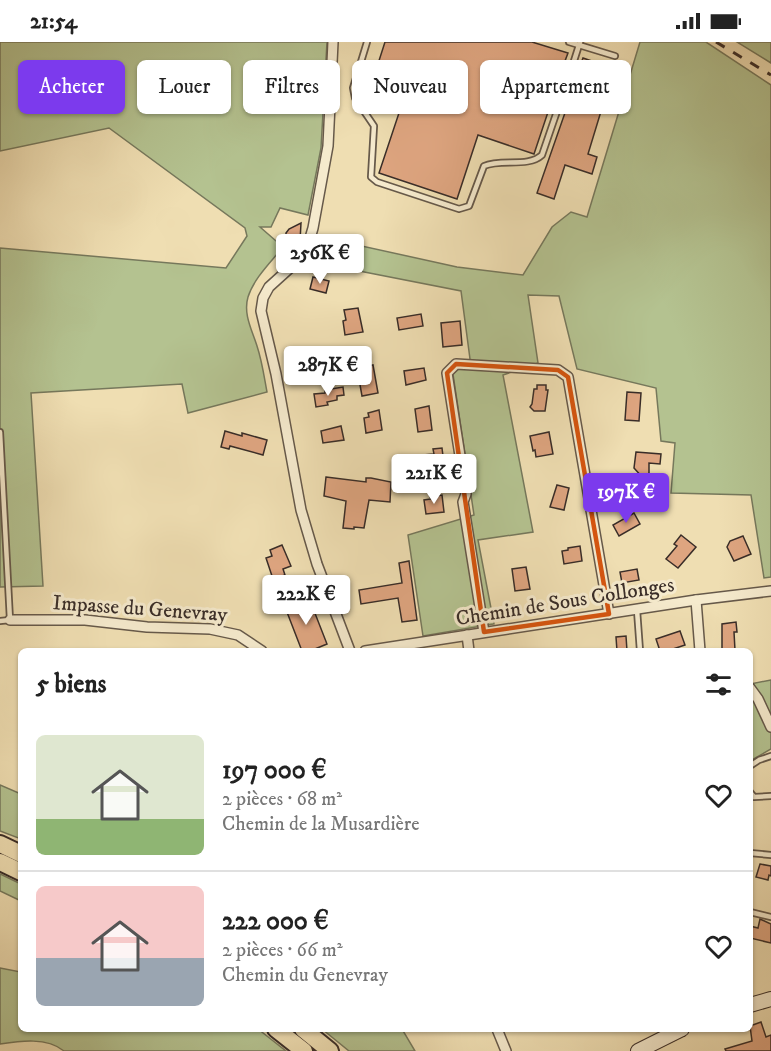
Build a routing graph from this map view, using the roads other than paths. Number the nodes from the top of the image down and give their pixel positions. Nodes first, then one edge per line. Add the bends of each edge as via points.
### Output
1 (333, 42) edge
2 (367, 42) edge
3 (569, 42) edge
4 (580, 44) edge
5 (615, 56) dead end
6 (574, 60) edge
7 (556, 114) edge
8 (0, 432) edge
9 (1, 483) edge
10 (326, 587) junction
11 (771, 591) edge
12 (696, 600) junction
13 (290, 601) dead end
14 (636, 610) junction
15 (609, 614) junction
16 (5, 620) edge
17 (484, 632) junction
18 (467, 634) junction
19 (258, 648) edge
20 (349, 648) edge
21 (383, 648) edge
22 (469, 648) edge
23 (640, 648) edge
24 (700, 648) edge
25 (753, 692) edge
26 (771, 727) edge
27 (771, 756) edge
28 (753, 764) edge
29 (753, 796) edge
30 (771, 796) edge
31 (0, 844) edge
32 (18, 853) edge
33 (753, 853) edge
34 (771, 855) edge
35 (0, 862) edge
36 (18, 871) edge
37 (753, 913) edge
38 (771, 917) edge
39 (771, 999) edge
40 (753, 1004) edge
41 (280, 1032) edge
42 (307, 1032) edge
43 (498, 1032) edge
44 (676, 1032) edge
45 (304, 1051) edge
46 (330, 1051) edge
47 (506, 1051) edge
48 (638, 1051) edge

1 - 10 street via 328,146 313,228 301,258 268,287 261,311 301,510
2 - 7 lane via 353,88 355,98 374,126 371,177 377,182 459,209 469,206 484,166 533,160 542,155
3 - 4 lane
4 - 5 lane
4 - 6 lane
8 - 9 lane
9 - 16 lane
10 - 13 lane
10 - 20 street
11 - 12 street, Chemin de Sous Collonges
12 - 14 street, Chemin de Sous Collonges
12 - 24 street
14 - 15 street, Chemin de Sous Collonges
14 - 23 lane
15 - 17 street, Chemin de Sous Collonges
15 - 17 street via 568,377 558,370 456,363 447,373
16 - 19 street, Impasse du Genevray via 85,620 210,629 238,635
17 - 18 street, Chemin de Sous Collonges
18 - 21 street, Chemin de Sous Collonges
18 - 22 street
25 - 26 street
27 - 28 lane
29 - 30 lane
31 - 32 highway
33 - 34 lane
35 - 36 highway
37 - 38 lane
39 - 40 main road
41 - 45 highway
42 - 46 highway
43 - 47 street
44 - 48 main road

